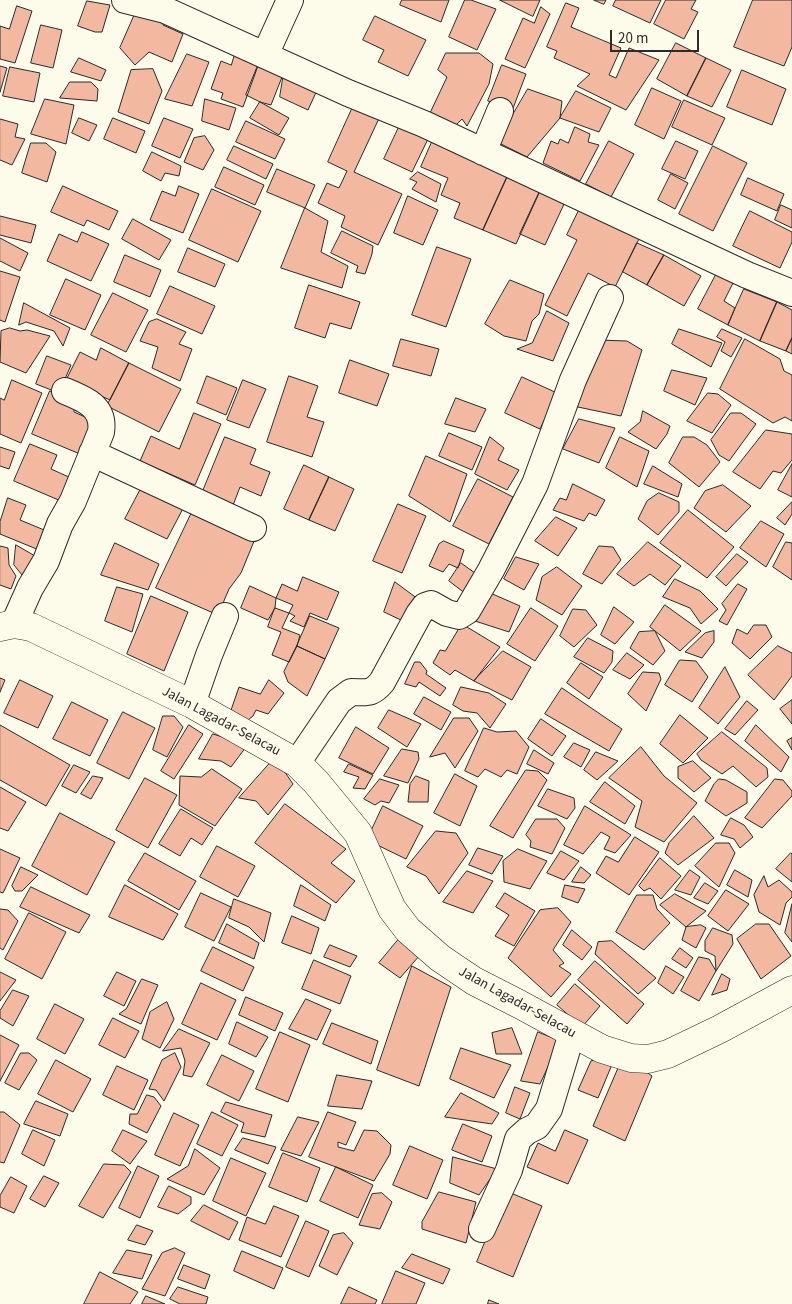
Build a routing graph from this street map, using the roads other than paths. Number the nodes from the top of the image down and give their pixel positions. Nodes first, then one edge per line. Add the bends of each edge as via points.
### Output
1 (125, 0) edge
2 (290, 0) edge
3 (265, 55) junction
4 (500, 111) dead end
5 (483, 152) junction
6 (792, 293) edge
7 (610, 298) dead end
8 (65, 391) dead end
9 (92, 453) junction
10 (253, 528) dead end
11 (225, 616) dead end
12 (7, 625) edge
13 (192, 704) junction
14 (297, 763) junction
15 (792, 990) edge
16 (572, 1033) junction
17 (482, 1229) dead end

1 - 3 street via 165,10
2 - 3 street
3 - 5 street
4 - 5 street
5 - 6 street via 747,276
7 - 14 street via 573,380 535,484 492,570 467,611 459,616 431,604 425,606 382,682 374,691 351,692 339,701
8 - 9 street via 94,405 102,422
9 - 10 street
9 - 12 street via 46,561
11 - 13 street
12 - 13 street, Jalan Lagadar-Selacau via 39,631
13 - 14 street, Jalan Lagadar-Selacau
14 - 16 street, Jalan Lagadar-Selacau via 358,833 392,909 408,930 474,982
15 - 16 street, Jalan Lagadar-Selacau via 677,1049 648,1059 631,1058 602,1049
16 - 17 street via 549,1109 537,1126 518,1139 509,1170

